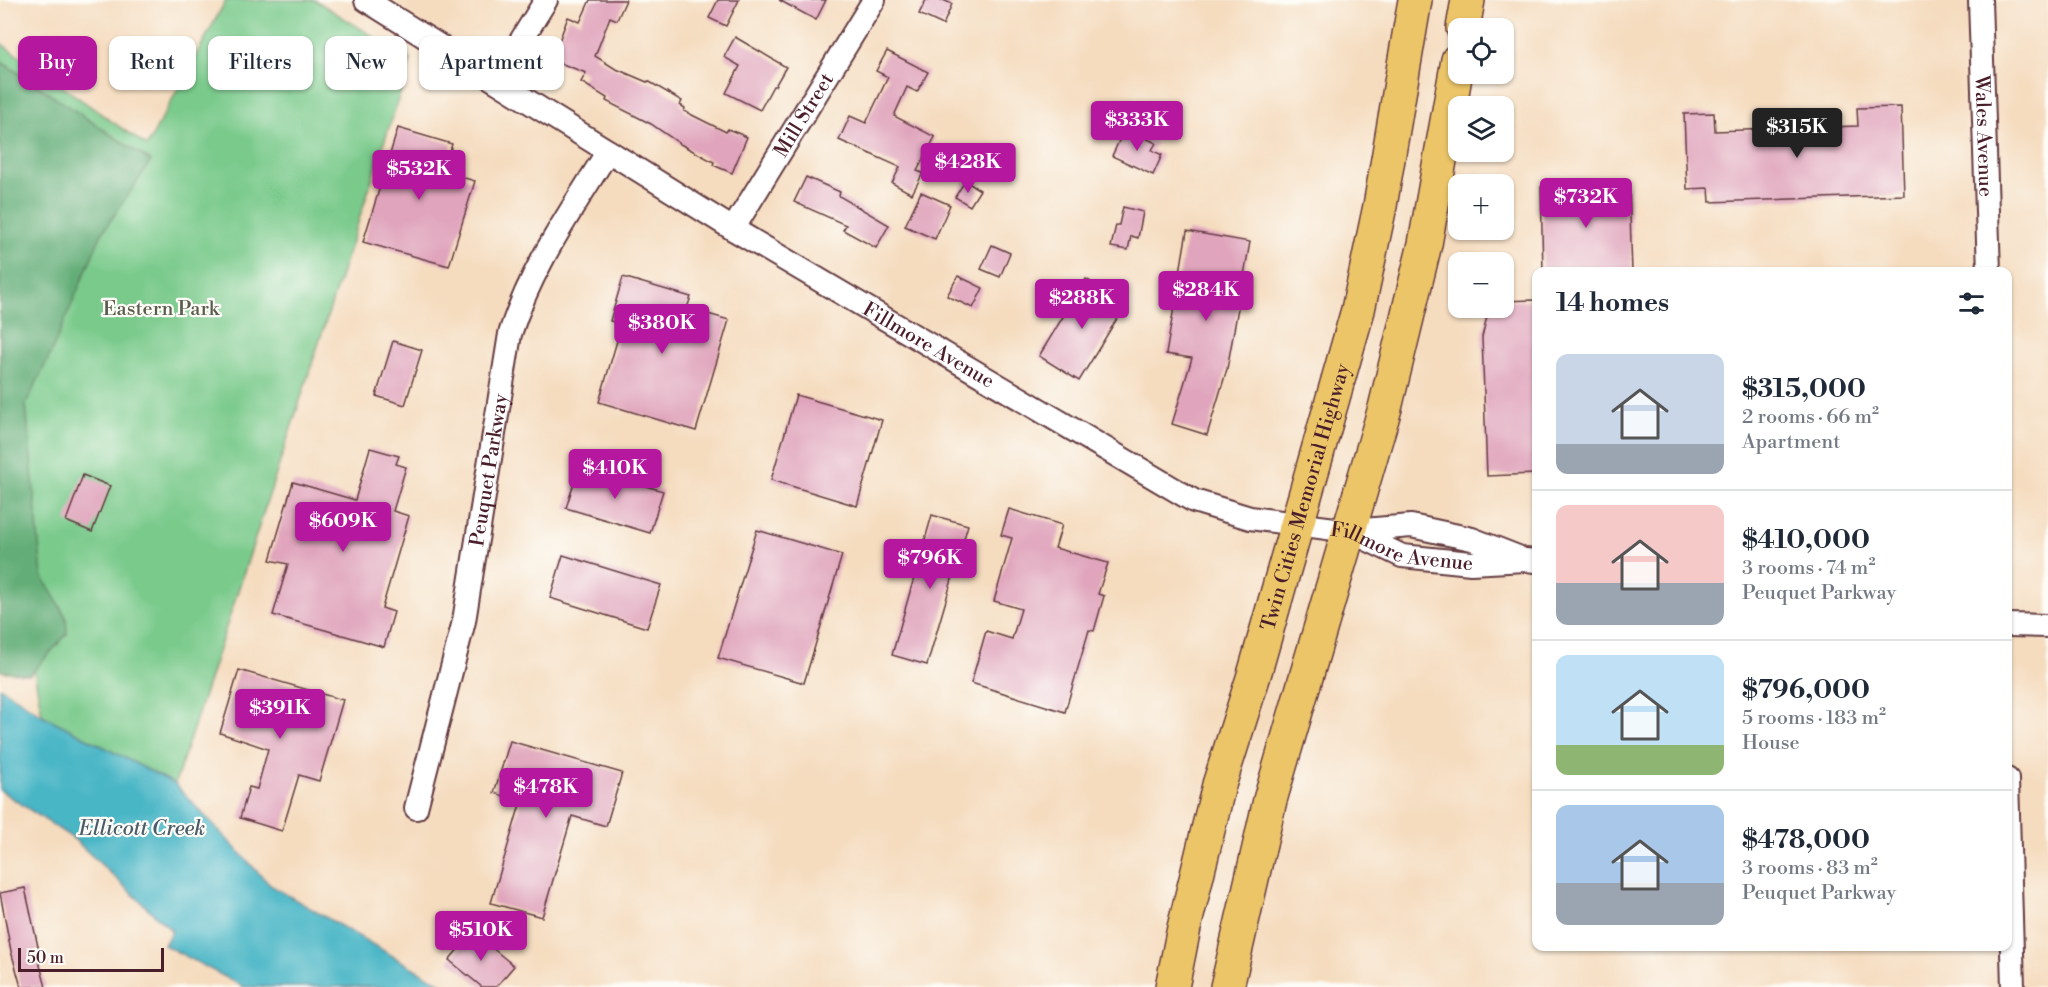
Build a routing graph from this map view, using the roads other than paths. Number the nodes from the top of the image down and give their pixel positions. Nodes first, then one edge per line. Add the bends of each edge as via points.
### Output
1 (366, 0) edge
2 (546, 0) edge
3 (874, 0) edge
4 (1415, 0) edge
5 (1468, 0) edge
6 (1980, 0) edge
7 (1465, 18) edge
8 (424, 36) edge
9 (524, 36) edge
10 (1454, 84) edge
11 (510, 90) edge
12 (608, 151) junction
13 (733, 229) junction
14 (1989, 267) edge
15 (1296, 524) junction
16 (1350, 531) junction
17 (1531, 561) edge
18 (2012, 625) edge
19 (2048, 626) edge
20 (416, 808) dead end
21 (2012, 951) edge
22 (1172, 987) edge
23 (1227, 987) edge
24 (2013, 987) edge

1 - 8 street, Fillmore Avenue
2 - 9 street
3 - 13 street, Mill Street
4 - 15 main road, Twin Cities Memorial Highway via 1358,310
5 - 7 main road
6 - 14 street, Wales Avenue
10 - 16 main road via 1425,244
11 - 12 street, Fillmore Avenue
12 - 13 street, Fillmore Avenue
12 - 20 street, Peuquet Parkway via 534,273 510,334 464,621
13 - 15 street, Fillmore Avenue via 1194,501 1250,518
15 - 16 street, Fillmore Avenue
15 - 22 main road, Twin Cities Memorial Highway via 1219,785
16 - 17 street via 1411,526 1472,539
16 - 17 street, Fillmore Avenue via 1402,556 1471,563
16 - 23 main road via 1270,800
18 - 19 street
21 - 24 street

